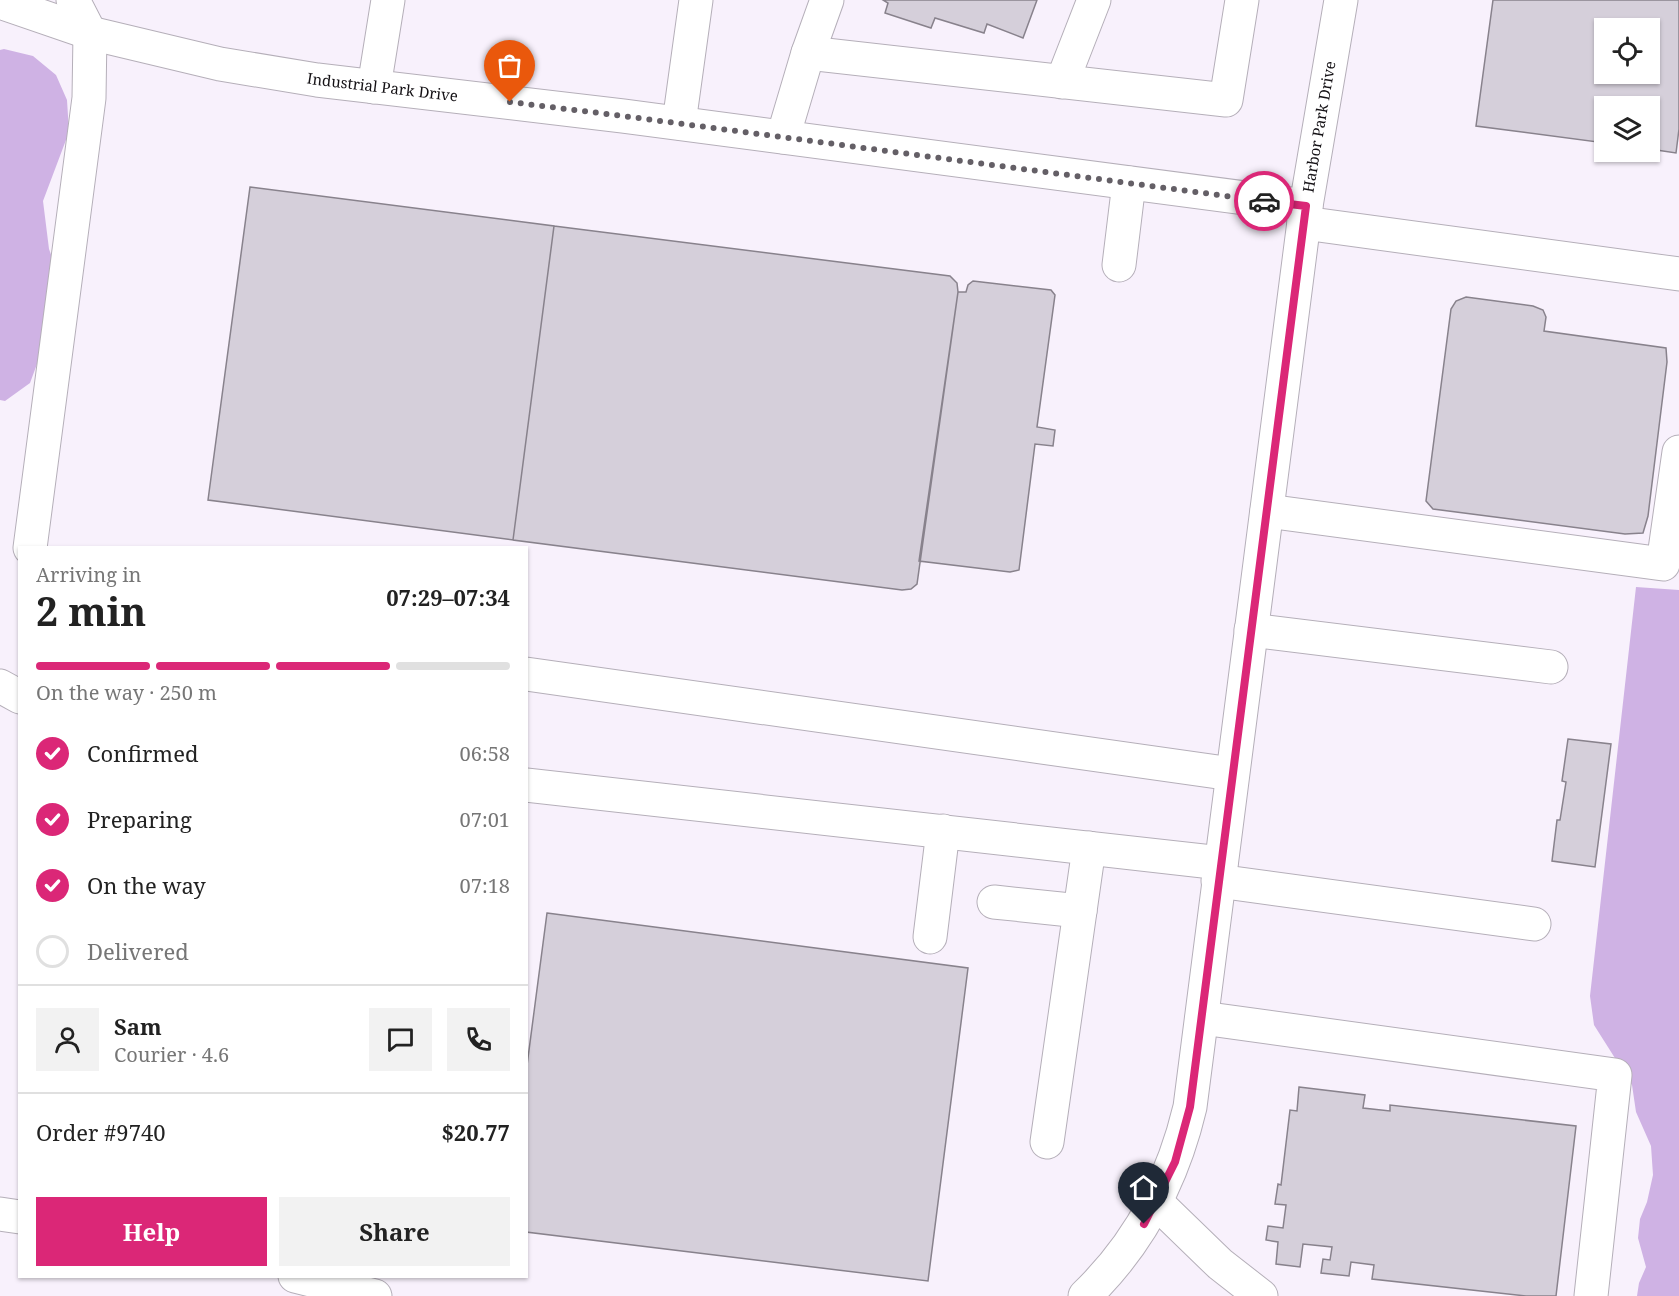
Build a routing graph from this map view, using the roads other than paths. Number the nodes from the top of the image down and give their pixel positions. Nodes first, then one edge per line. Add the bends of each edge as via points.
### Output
1 (73, 0) edge
2 (388, 0) edge
3 (696, 0) edge
4 (827, 0) edge
5 (1094, 0) edge
6 (1242, 0) edge
7 (1341, 0) edge
8 (0, 2) edge
9 (90, 33) junction
10 (808, 53) junction
11 (1062, 82) junction
12 (374, 87) junction
13 (679, 123) junction
14 (783, 137) junction
15 (1129, 183) junction
16 (1305, 214) junction
17 (1119, 265) dead end
18 (1679, 274) edge
19 (1679, 452) edge
20 (1267, 511) junction
21 (30, 546) edge
22 (1251, 630) junction
23 (1551, 667) dead end
24 (528, 674) edge
25 (0, 687) edge
26 (18, 697) edge
27 (1232, 774) junction
28 (528, 785) edge
29 (943, 831) junction
30 (1089, 848) junction
31 (1220, 872) junction
32 (994, 902) dead end
33 (1080, 911) junction
34 (1534, 924) dead end
35 (930, 937) dead end
36 (1202, 1018) junction
37 (1047, 1142) dead end
38 (1156, 1202) junction
39 (0, 1214) edge
40 (18, 1217) edge
41 (310, 1278) edge
42 (332, 1281) edge
43 (375, 1296) edge
44 (1085, 1296) edge
45 (1261, 1296) edge
46 (1591, 1296) edge

1 - 9 street
2 - 12 street
3 - 13 street
4 - 10 street
5 - 11 street
6 - 11 street via 1226,100
7 - 16 street, Harbor Park Drive
8 - 9 street, Industrial Park Drive
9 - 12 street, Industrial Park Drive via 220,64
9 - 21 street via 89,98
10 - 11 street
10 - 14 street
12 - 13 street, Industrial Park Drive
13 - 14 street, Industrial Park Drive
14 - 15 street, Industrial Park Drive
15 - 16 street, Industrial Park Drive
15 - 17 street
16 - 18 street, Industrial Park Drive
16 - 20 street, Harbor Park Drive
19 - 20 street via 1663,564
20 - 22 street, Harbor Park Drive
22 - 23 street
22 - 27 street, Harbor Park Drive
24 - 27 street
25 - 26 street
27 - 31 street, Harbor Park Drive
28 - 29 street
29 - 30 street
29 - 35 street
30 - 31 street
30 - 33 street
31 - 34 street
31 - 36 street, Harbor Park Drive
32 - 33 street
33 - 37 street
36 - 38 street, Harbor Park Drive via 1184,1133
36 - 46 street via 1615,1075
38 - 44 street, Harbor Park Drive via 1120,1257
38 - 45 street via 1220,1264
39 - 40 street
41 - 42 street
42 - 43 street

